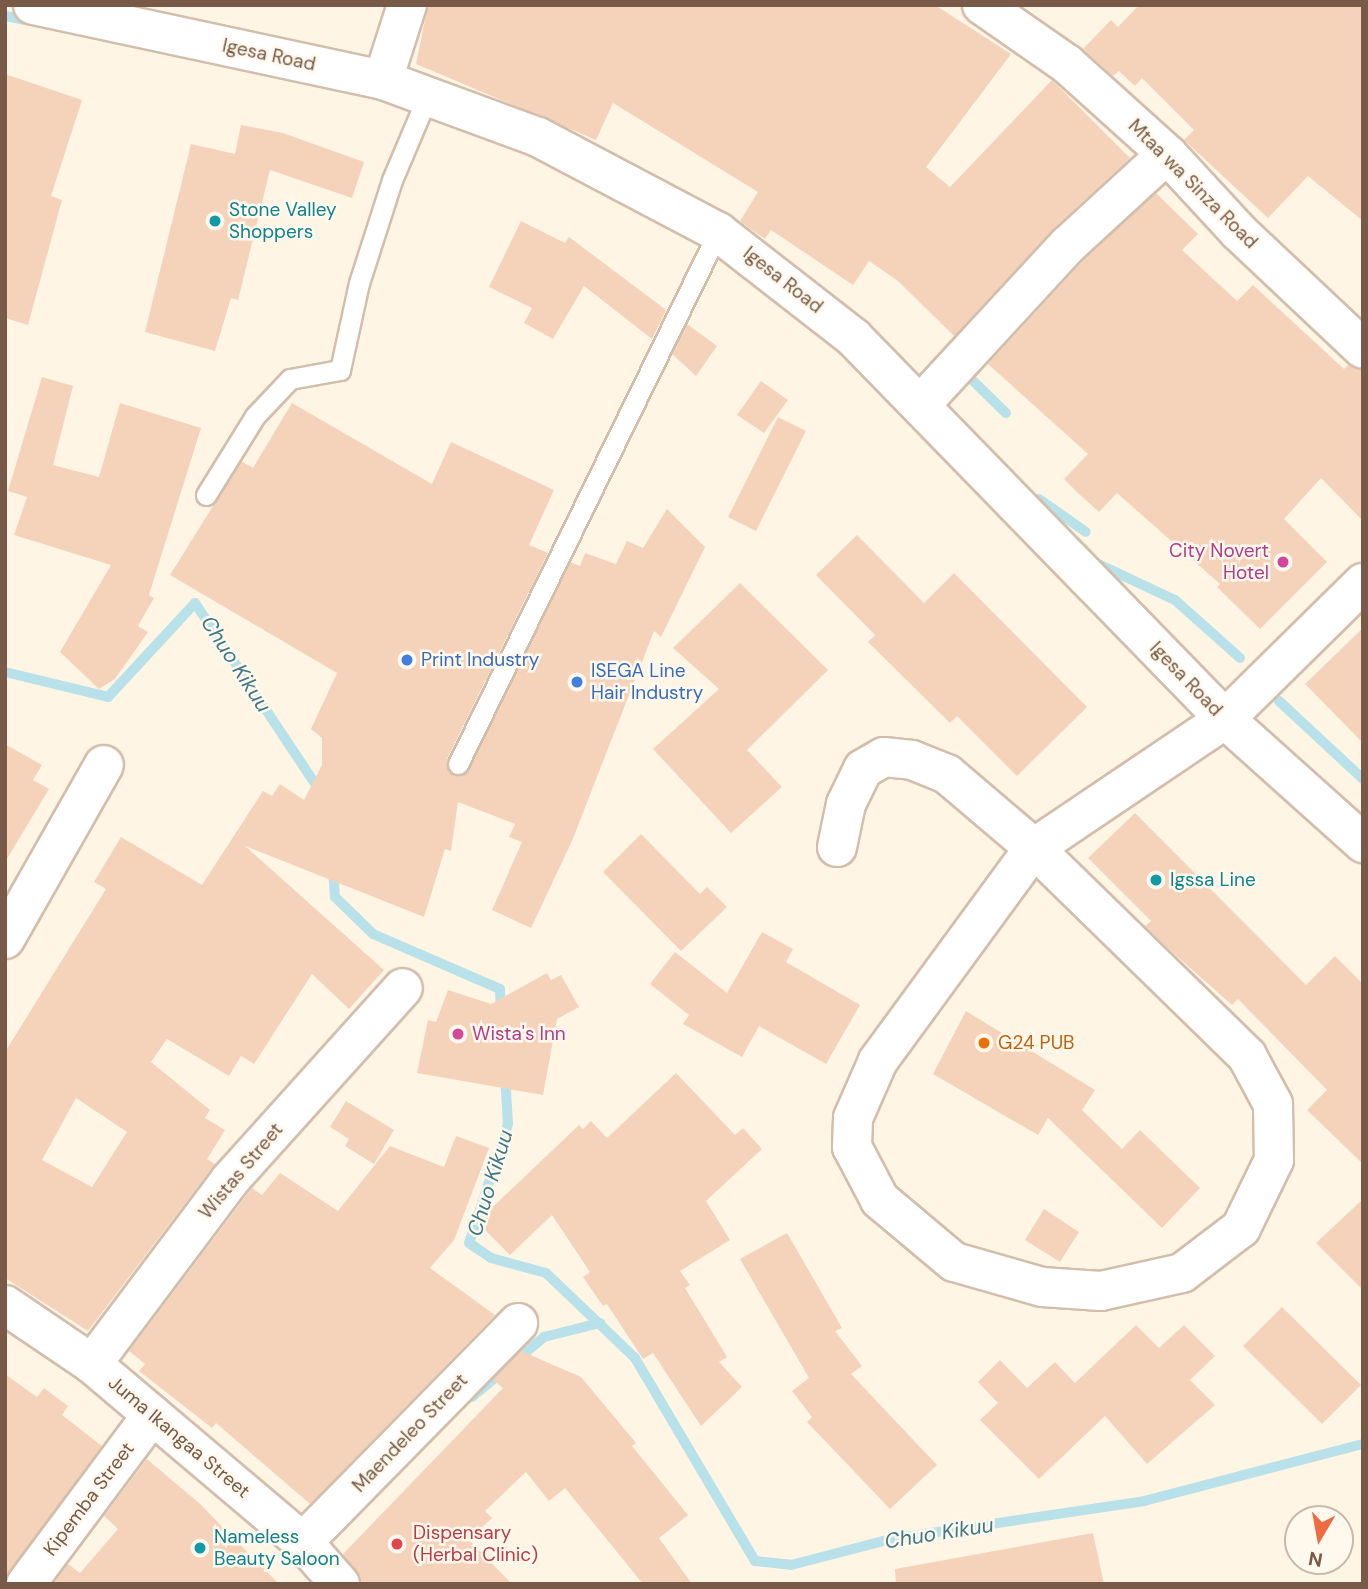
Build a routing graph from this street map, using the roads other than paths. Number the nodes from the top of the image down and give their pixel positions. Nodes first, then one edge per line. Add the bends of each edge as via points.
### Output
1 (33, 5) edge
2 (407, 5) edge
3 (982, 5) edge
4 (383, 79) junction
5 (428, 95) junction
6 (1167, 154) junction
7 (718, 232) junction
8 (1363, 349) edge
9 (922, 403) junction
10 (206, 495) dead end
11 (1363, 583) edge
12 (1225, 719) junction
13 (458, 764) dead end
14 (104, 765) dead end
15 (1363, 843) edge
16 (837, 847) dead end
17 (1034, 848) junction
18 (5, 939) edge
19 (402, 988) dead end
20 (5, 1305) edge
21 (518, 1323) dead end
22 (92, 1364) junction
23 (152, 1415) junction
24 (303, 1542) junction
25 (329, 1580) edge
26 (26, 1584) edge

1 - 4 street, Igesa Road
2 - 4 street
3 - 6 street, Mtaa wa Sinza Road via 1067,65
4 - 5 street, Igesa Road
5 - 7 street, Igesa Road via 538,137
5 - 10 lane via 392,180 359,283 340,370 290,379 255,416
6 - 8 street, Mtaa wa Sinza Road via 1239,232
6 - 9 street via 1068,245
7 - 9 street, Igesa Road via 820,308
7 - 13 lane
9 - 12 street, Igesa Road
11 - 12 street
12 - 15 street, Igesa Road
12 - 17 street
14 - 18 street
16 - 17 street via 854,784 863,769 884,757 912,760 947,775
17 - 17 street via 1247,1056 1273,1104 1274,1160 1241,1228 1182,1273 1141,1286 1101,1290 1041,1287 954,1262 880,1200 852,1147 853,1118 878,1061
19 - 22 street, Wistas Street via 230,1180
20 - 22 street, Juma Ikangaa Street
21 - 24 street, Maendeleo Street
22 - 23 street, Juma Ikangaa Street
23 - 24 street, Juma Ikangaa Street
23 - 26 street, Kipemba Street
24 - 25 street, Juma Ikangaa Street

